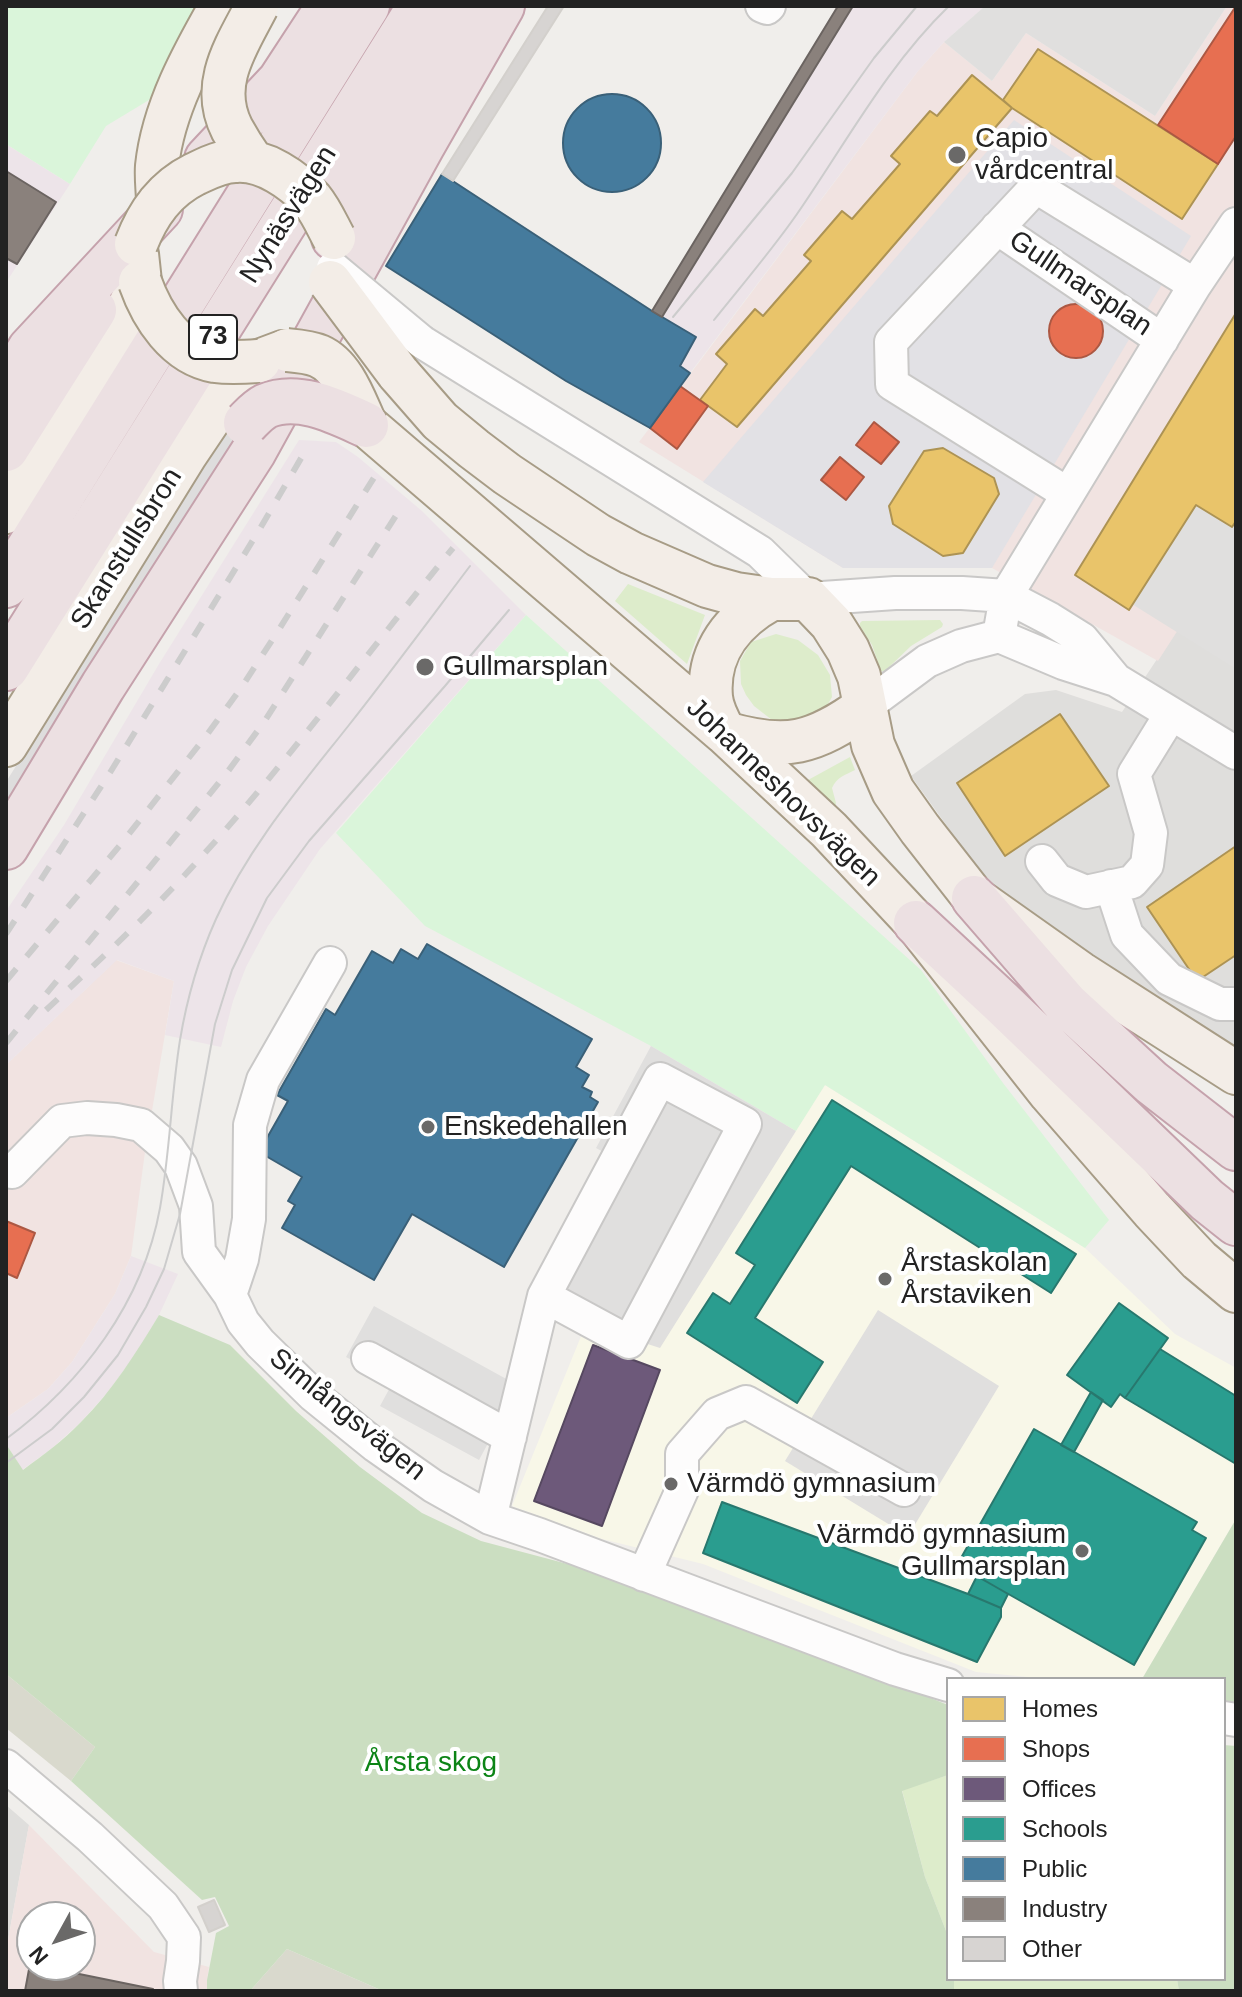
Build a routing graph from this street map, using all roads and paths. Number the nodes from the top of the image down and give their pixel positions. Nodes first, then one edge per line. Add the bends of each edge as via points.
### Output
1 (221, 6) edge
2 (257, 6) edge
3 (329, 6) edge
4 (367, 6) edge
5 (502, 6) edge
6 (762, 6) edge
7 (769, 6) edge
8 (448, 14) edge
9 (252, 161) junction
10 (158, 203) junction
11 (1236, 224) edge
12 (997, 228) junction
13 (138, 263) junction
14 (332, 263) junction
15 (1195, 285) junction
16 (1162, 340) junction
17 (273, 356) junction
18 (410, 358) junction
19 (6, 389) edge
20 (366, 425) junction
21 (6, 449) edge
22 (1068, 494) junction
23 (6, 512) edge
24 (6, 585) edge
25 (1006, 596) junction
26 (790, 599) junction
27 (999, 636) junction
28 (6, 668) edge
29 (1116, 680) junction
30 (865, 707) junction
31 (1171, 714) junction
32 (725, 733) junction
33 (6, 745) edge
34 (1236, 753) edge
35 (6, 804) edge
36 (6, 847) edge
37 (1042, 861) dead end
38 (1111, 886) junction
39 (974, 898) junction
40 (916, 923) junction
41 (330, 963) dead end
42 (1236, 1004) edge
43 (1236, 1073) edge
44 (1236, 1148) edge
45 (12, 1172) dead end
46 (1236, 1223) edge
47 (1236, 1291) edge
48 (230, 1295) junction
49 (544, 1296) junction
50 (368, 1358) dead end
51 (510, 1437) junction
52 (904, 1490) dead end
53 (490, 1518) junction
54 (644, 1575) junction
55 (946, 1684) edge
56 (6, 1766) edge
57 (181, 1991) edge

1 - 10 main road via 195,51 166,123 156,167
2 - 9 main road, bridge via 227,65 223,100 231,127
3 - 19 highway via 280,81 30,349
4 - 24 highway, Nynäsvägen / 73
5 - 36 highway via 254,451
6 - 7 street
8 - 14 highway via 350,195
8 - 28 highway, Nynäsvägen / 73
9 - 10 main road, bridge via 215,165 189,177
9 - 14 main road, bridge via 284,177 313,201 324,218
10 - 13 main road, bridge via 144,222
11 - 15 street, Gullmarsplan
12 - 15 street, Gullmarsplan via 1036,187
12 - 16 street, Gullmarsplan
12 - 22 street, Gullmarsplan via 891,342 892,384
13 - 17 main road, bridge via 147,302 186,348 234,363
13 - 21 highway
13 - 23 main road via 118,332
14 - 17 main road via 315,317
14 - 18 main road, bridge
15 - 16 street, Gullmarsplan
16 - 22 street, Gullmarsplan
17 - 20 main road, Johanneshovsvägen, bridge via 321,356 345,381
17 - 33 main road, Skanstullsbron via 229,390
18 - 26 street via 760,552
18 - 26 main road via 440,421 598,535 707,586
20 - 32 main road, Johanneshovsvägen
20 - 35 highway, bridge via 326,407 294,402 266,406 246,423
22 - 25 street, Gullmarsplan
25 - 26 street via 895,593
25 - 27 street, Gullmarsplan
25 - 29 street via 1082,639
26 - 30 main road via 831,623 859,676
26 - 32 main road via 741,618 721,643 711,698
27 - 29 street
27 - 30 street via 927,661
29 - 31 street
30 - 32 main road via 810,739 773,743
30 - 39 main road via 873,745 893,791
31 - 34 street
31 - 38 street via 1134,774 1151,833 1147,865 1132,882
32 - 40 main road, Johanneshovsvägen via 829,830
37 - 38 street via 1057,880 1086,892
38 - 42 street via 1127,935 1169,979 1220,1004
39 - 43 main road
39 - 44 highway via 1066,1004 1151,1082
40 - 46 highway
40 - 47 main road, Johanneshovsvägen via 1060,1105 1190,1250
41 - 48 street via 263,1080 250,1125 249,1219
45 - 48 street, Simlångsvägen via 62,1121 87,1118 141,1125 181,1166 196,1206 199,1252
48 - 53 street, Simlångsvägen via 260,1343 313,1395 433,1486
49 - 49 street via 629,1342 745,1124 660,1079
49 - 51 street
50 - 51 street
51 - 53 street
52 - 54 street via 746,1402 717,1414 682,1454 682,1490
53 - 54 street, Simlångsvägen
54 - 55 street, Simlångsvägen
56 - 57 street via 163,1906 184,1937

